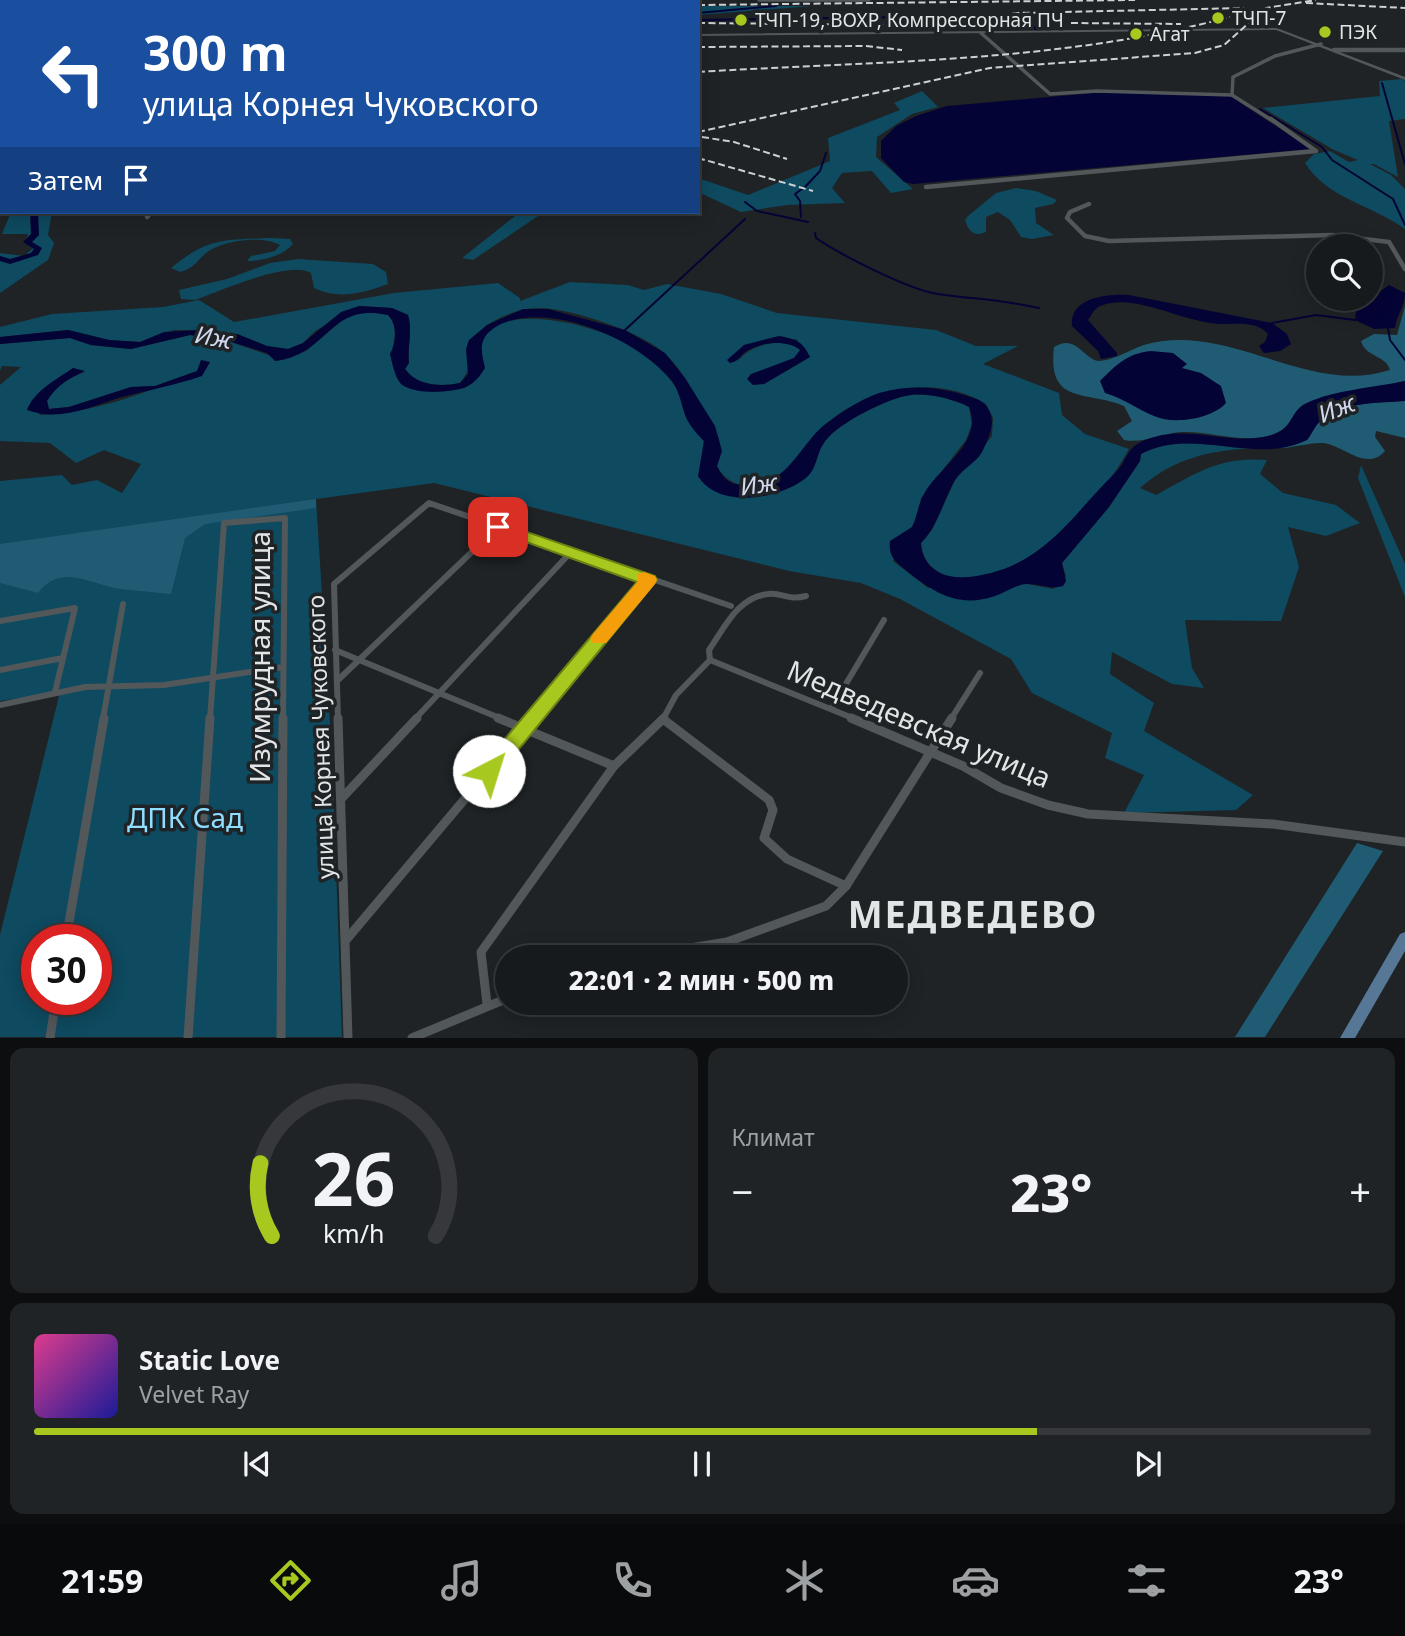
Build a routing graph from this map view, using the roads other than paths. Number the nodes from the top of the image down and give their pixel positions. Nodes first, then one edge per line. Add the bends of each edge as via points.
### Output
1 (759, 0) edge
2 (869, 0) edge
3 (981, 33) junction
4 (700, 35) edge
5 (1321, 44) junction
6 (1334, 50) junction
7 (1405, 50) edge
8 (1405, 79) edge
9 (1232, 95) junction
10 (926, 187) dead end
11 (1089, 204) dead end
12 (1405, 269) edge
13 (498, 527) junction
14 (571, 552) junction
15 (649, 580) junction
16 (806, 596) dead end
17 (122, 604) dead end
18 (731, 606) dead end
19 (884, 620) dead end
20 (0, 621) edge
21 (335, 650) junction
22 (63, 658) junction
23 (359, 660) junction
24 (710, 660) junction
25 (283, 667) junction
26 (0, 670) edge
27 (980, 673) dead end
28 (211, 679) junction
29 (337, 681) junction
30 (107, 687) junction
31 (55, 692) junction
32 (439, 694) junction
33 (0, 705) edge
34 (831, 709) junction
35 (663, 719) junction
36 (525, 729) junction
37 (930, 751) junction
38 (614, 766) junction
39 (342, 798) junction
40 (1405, 842) edge
41 (846, 886) junction
42 (69, 924) edge
43 (1405, 938) edge
44 (346, 941) junction
45 (714, 945) edge
46 (495, 1002) edge
47 (487, 1004) junction
48 (54, 1015) edge
49 (50, 1038) edge
50 (188, 1038) edge
51 (281, 1038) edge
52 (348, 1038) edge
53 (412, 1038) edge
54 (1348, 1038) edge

1 - 2 street
3 - 4 main road
3 - 5 main road via 1273,29
3 - 9 street via 1007,62 1050,94
5 - 6 main road
5 - 9 street via 1247,67 1233,77
6 - 7 street
6 - 8 main road
9 - 10 street via 1317,149
11 - 12 street via 1067,218 1076,230 1097,239 1150,242 1346,235 1389,242
13 - 14 street, улица Корнея Чуковского
13 - 21 street, улица Корнея Чуковского via 429,503 334,584
13 - 23 street
14 - 15 street, улица Корнея Чуковского
14 - 32 street
15 - 18 street, улица Корнея Чуковского
15 - 36 street
16 - 24 street via 792,600 770,593 743,601 709,650
17 - 30 street
19 - 34 street
20 - 22 street via 75,608
21 - 23 street
21 - 29 street, улица Корнея Чуковского
22 - 26 street
22 - 31 street
23 - 29 street
23 - 32 street
24 - 34 street, Медведевская улица
24 - 35 street via 676,695
25 - 28 street
25 - 28 street, Изумрудная улица via 285,518 224,523
25 - 51 street, Изумрудная улица
27 - 37 street
28 - 30 street
28 - 50 street, Изумрудная улица
29 - 39 street, улица Корнея Чуковского
30 - 31 street
30 - 42 street
31 - 33 street
32 - 36 street
32 - 39 street
34 - 37 street, Медведевская улица
35 - 38 street
35 - 41 street via 769,800 773,810 764,838 776,852
36 - 38 street
36 - 44 street
37 - 40 street, Медведевская улица via 1001,788 1088,814 1273,824
37 - 41 street
38 - 47 street via 481,952
39 - 44 street, улица Корнея Чуковского
41 - 45 street via 826,906
43 - 54 main road
44 - 52 street, улица Корнея Чуковского
46 - 47 street
47 - 53 street
48 - 49 street

